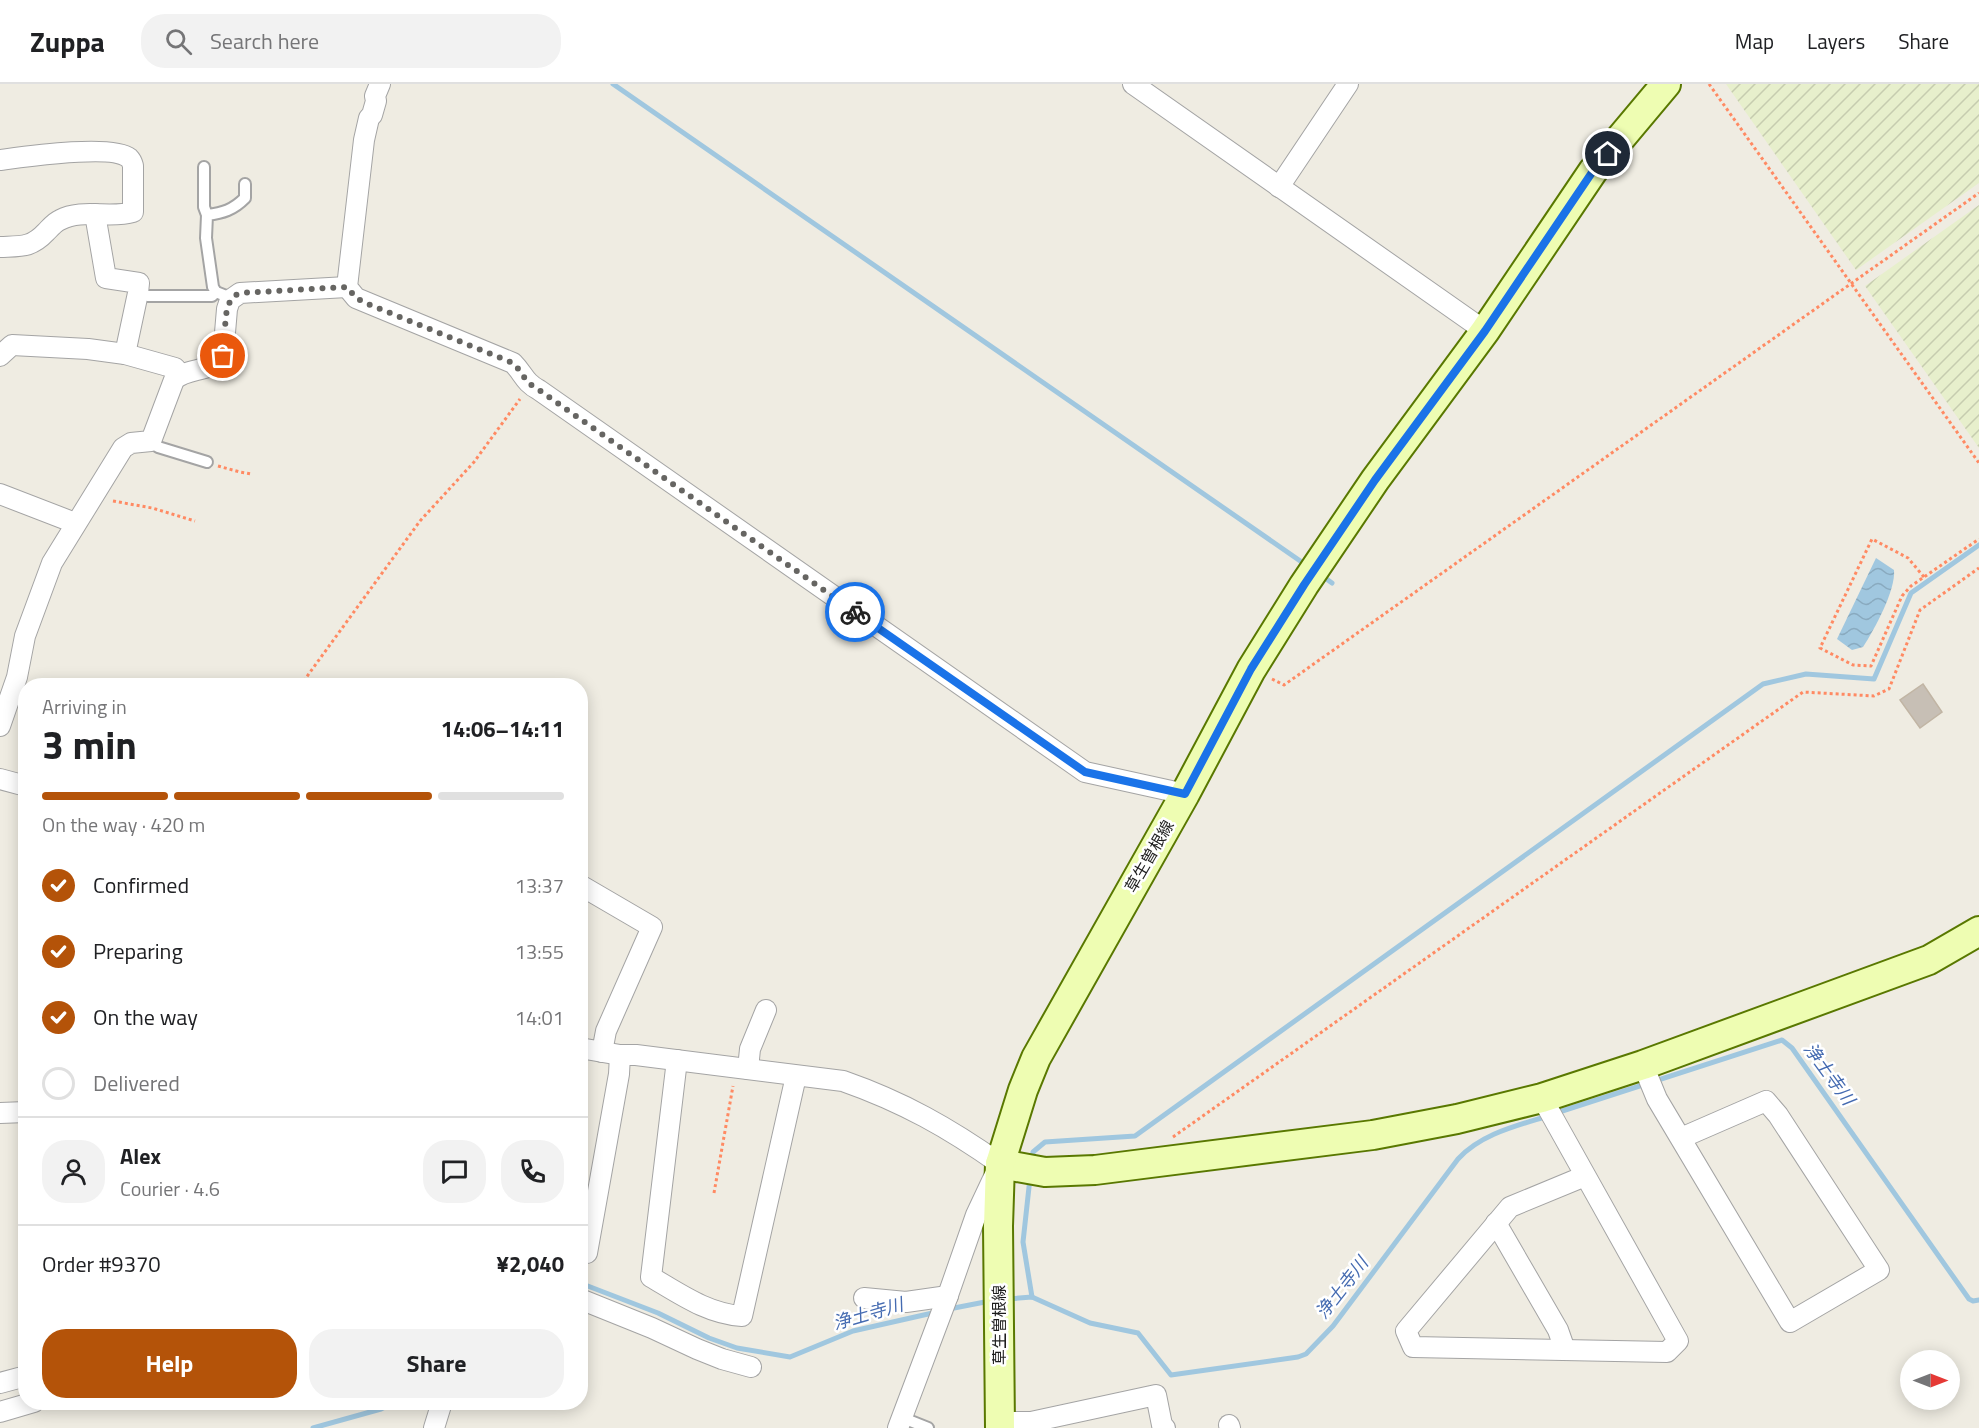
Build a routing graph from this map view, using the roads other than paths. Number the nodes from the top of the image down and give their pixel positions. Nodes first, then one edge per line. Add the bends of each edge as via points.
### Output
1 (380, 84) edge
2 (1133, 84) edge
3 (1348, 84) edge
4 (1666, 84) edge
5 (0, 160) edge
6 (204, 167) dead end
7 (245, 184) dead end
8 (1280, 187) junction
9 (95, 214) junction
10 (207, 214) junction
11 (0, 247) edge
12 (347, 287) junction
13 (138, 293) junction
14 (224, 295) junction
15 (1485, 331) junction
16 (125, 354) junction
17 (0, 356) edge
18 (180, 374) junction
19 (152, 441) junction
20 (207, 462) road end
21 (0, 494) edge
22 (75, 523) junction
23 (2, 713) edge
24 (0, 779) edge
25 (18, 784) edge
26 (1185, 794) junction
27 (588, 890) edge
28 (1979, 931) edge
29 (766, 1010) dead end
30 (588, 1050) edge
31 (611, 1054) junction
32 (677, 1060) junction
33 (1643, 1065) junction
34 (742, 1068) junction
35 (796, 1076) junction
36 (1542, 1098) junction
37 (18, 1112) edge
38 (0, 1113) edge
39 (1681, 1138) junction
40 (1000, 1164) junction
41 (1585, 1176) junction
42 (1496, 1223) junction
43 (588, 1242) edge
44 (948, 1297) junction
45 (864, 1298) dead end
46 (588, 1302) edge
47 (1565, 1350) junction
48 (751, 1366) dead end
49 (18, 1378) edge
50 (0, 1383) edge
51 (18, 1407) edge
52 (440, 1410) edge
53 (0, 1412) edge
54 (900, 1423) edge
55 (1000, 1425) edge
56 (434, 1428) edge
57 (928, 1428) edge
58 (1165, 1428) edge

1 - 12 street via 364,140
2 - 8 street
3 - 8 street
4 - 15 main road, 草生曽根線 via 1593,171
5 - 9 street via 80,152 127,156 133,166 133,212
6 - 10 lane
7 - 10 lane via 245,198 236,206 225,213
8 - 15 street
9 - 11 street via 58,220 28,246
9 - 13 street via 106,278 139,283
10 - 14 lane via 213,287
12 - 14 street
12 - 26 street via 368,304 513,363 527,384 1085,772
13 - 14 lane
13 - 16 street
14 - 18 street via 227,309 223,356 215,364
15 - 26 main road, 草生曽根線 via 1375,480 1304,585 1251,669
16 - 17 street via 12,345
16 - 18 street via 175,368
18 - 19 street via 174,380
19 - 20 lane via 158,447
19 - 22 street via 123,448
21 - 22 street
22 - 23 street via 52,563 24,636 17,677
24 - 25 street
26 - 40 main road, 草生曽根線 via 1036,1058
27 - 31 street via 652,927 606,1031
28 - 33 main road via 1929,960
29 - 34 street
30 - 31 street
31 - 32 street
31 - 43 street via 619,1074
32 - 34 street
32 - 35 street via 651,1277 726,1315 742,1316
33 - 36 main road
33 - 39 street via 1657,1099
34 - 35 street
35 - 40 street via 843,1081 876,1092 919,1112
36 - 40 main road via 1373,1135 1095,1170 1045,1172
36 - 41 street
37 - 38 street
39 - 39 street via 1790,1322 1879,1270 1766,1101
40 - 44 street via 976,1215
40 - 55 main road, 草生曽根線
41 - 42 street via 1510,1207
41 - 47 street via 1678,1341 1667,1352
42 - 47 street via 1558,1330
42 - 47 street via 1406,1331 1413,1347
44 - 45 street via 906,1302
44 - 54 street
46 - 48 street via 722,1359
49 - 50 street
51 - 53 street
52 - 56 street
54 - 57 lane
55 - 58 street via 1156,1395

